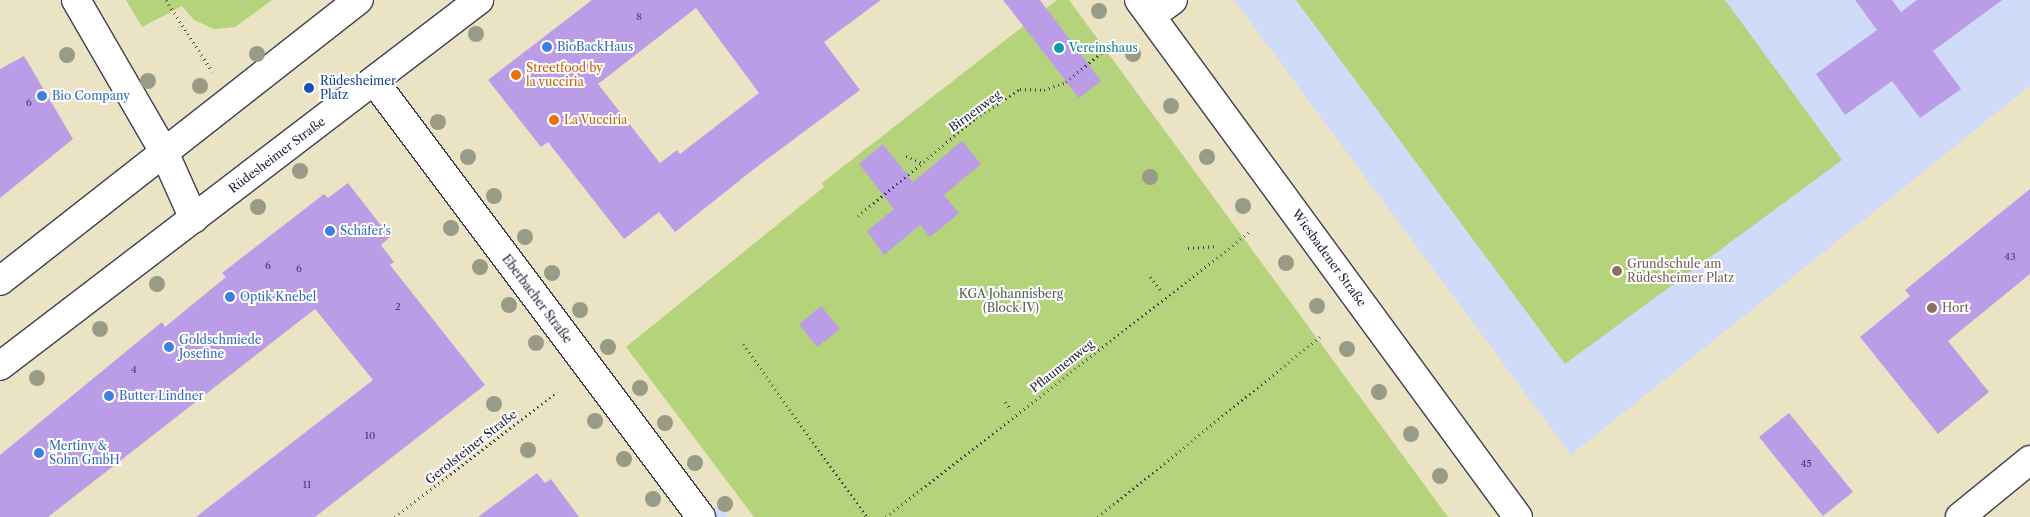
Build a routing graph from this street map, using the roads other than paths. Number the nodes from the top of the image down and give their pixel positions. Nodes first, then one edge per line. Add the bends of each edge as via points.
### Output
1 (76, 0) edge
2 (359, 0) edge
3 (479, 0) edge
4 (1173, 0) edge
5 (1145, 8) edge
6 (374, 81) junction
7 (164, 152) junction
8 (194, 218) junction
9 (0, 281) edge
10 (0, 366) edge
11 (2030, 460) edge
12 (701, 517) edge
13 (1518, 517) edge
14 (1960, 517) edge

1 - 7 street
2 - 7 street
3 - 6 street, Rüdesheimer Straße
4 - 5 street
5 - 13 street, Wiesbadener Straße
6 - 8 street, Rüdesheimer Straße
6 - 12 street, Eberbacher Straße
7 - 8 street
7 - 9 street
8 - 10 street, Rüdesheimer Straße
11 - 14 street

